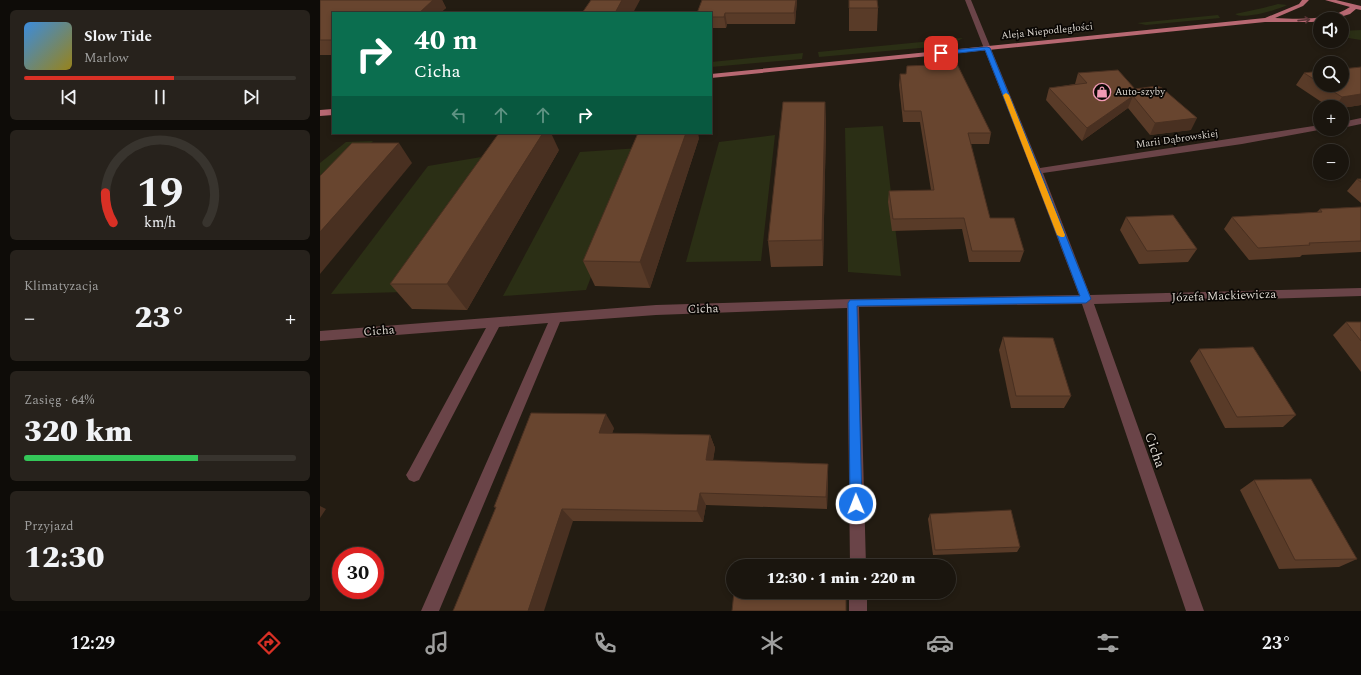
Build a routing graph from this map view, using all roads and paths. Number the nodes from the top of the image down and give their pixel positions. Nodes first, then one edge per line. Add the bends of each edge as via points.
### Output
1 (968, 0) edge
2 (1306, 0) edge
3 (1328, 0) edge
4 (1358, 8) edge
5 (1265, 20) junction
6 (987, 48) junction
7 (712, 76) edge
8 (332, 112) edge
9 (320, 113) edge
10 (1361, 122) edge
11 (1349, 124) edge
12 (1313, 129) edge
13 (1037, 171) junction
14 (1361, 292) edge
15 (1086, 299) junction
16 (853, 303) junction
17 (556, 318) junction
18 (495, 322) junction
19 (320, 336) edge
20 (414, 475) dead end
21 (858, 559) edge
22 (858, 599) edge
23 (430, 611) edge
24 (858, 611) edge
25 (1195, 611) edge

1 - 6 street, Cicha
2 - 5 main road, Aleja Niepodległości via 1299,6
3 - 4 main road
5 -> 4 main road, Aleja Niepodległości via 1300,21 1328,17
5 - 6 main road, Aleja Niepodległości
6 - 7 main road, Aleja Niepodległości
6 - 13 street, Cicha
8 - 9 main road
10 - 11 street
12 - 13 street, Marii Dąbrowskiej
13 - 15 street, Cicha
14 - 15 street, Józefa Mackiewicza
15 - 16 street, Cicha
15 - 25 street, Cicha
16 - 17 street, Cicha via 656,310
16 - 21 street
17 - 18 street, Cicha
17 - 23 street
18 - 19 street, Cicha
18 - 20 street
22 - 24 street

